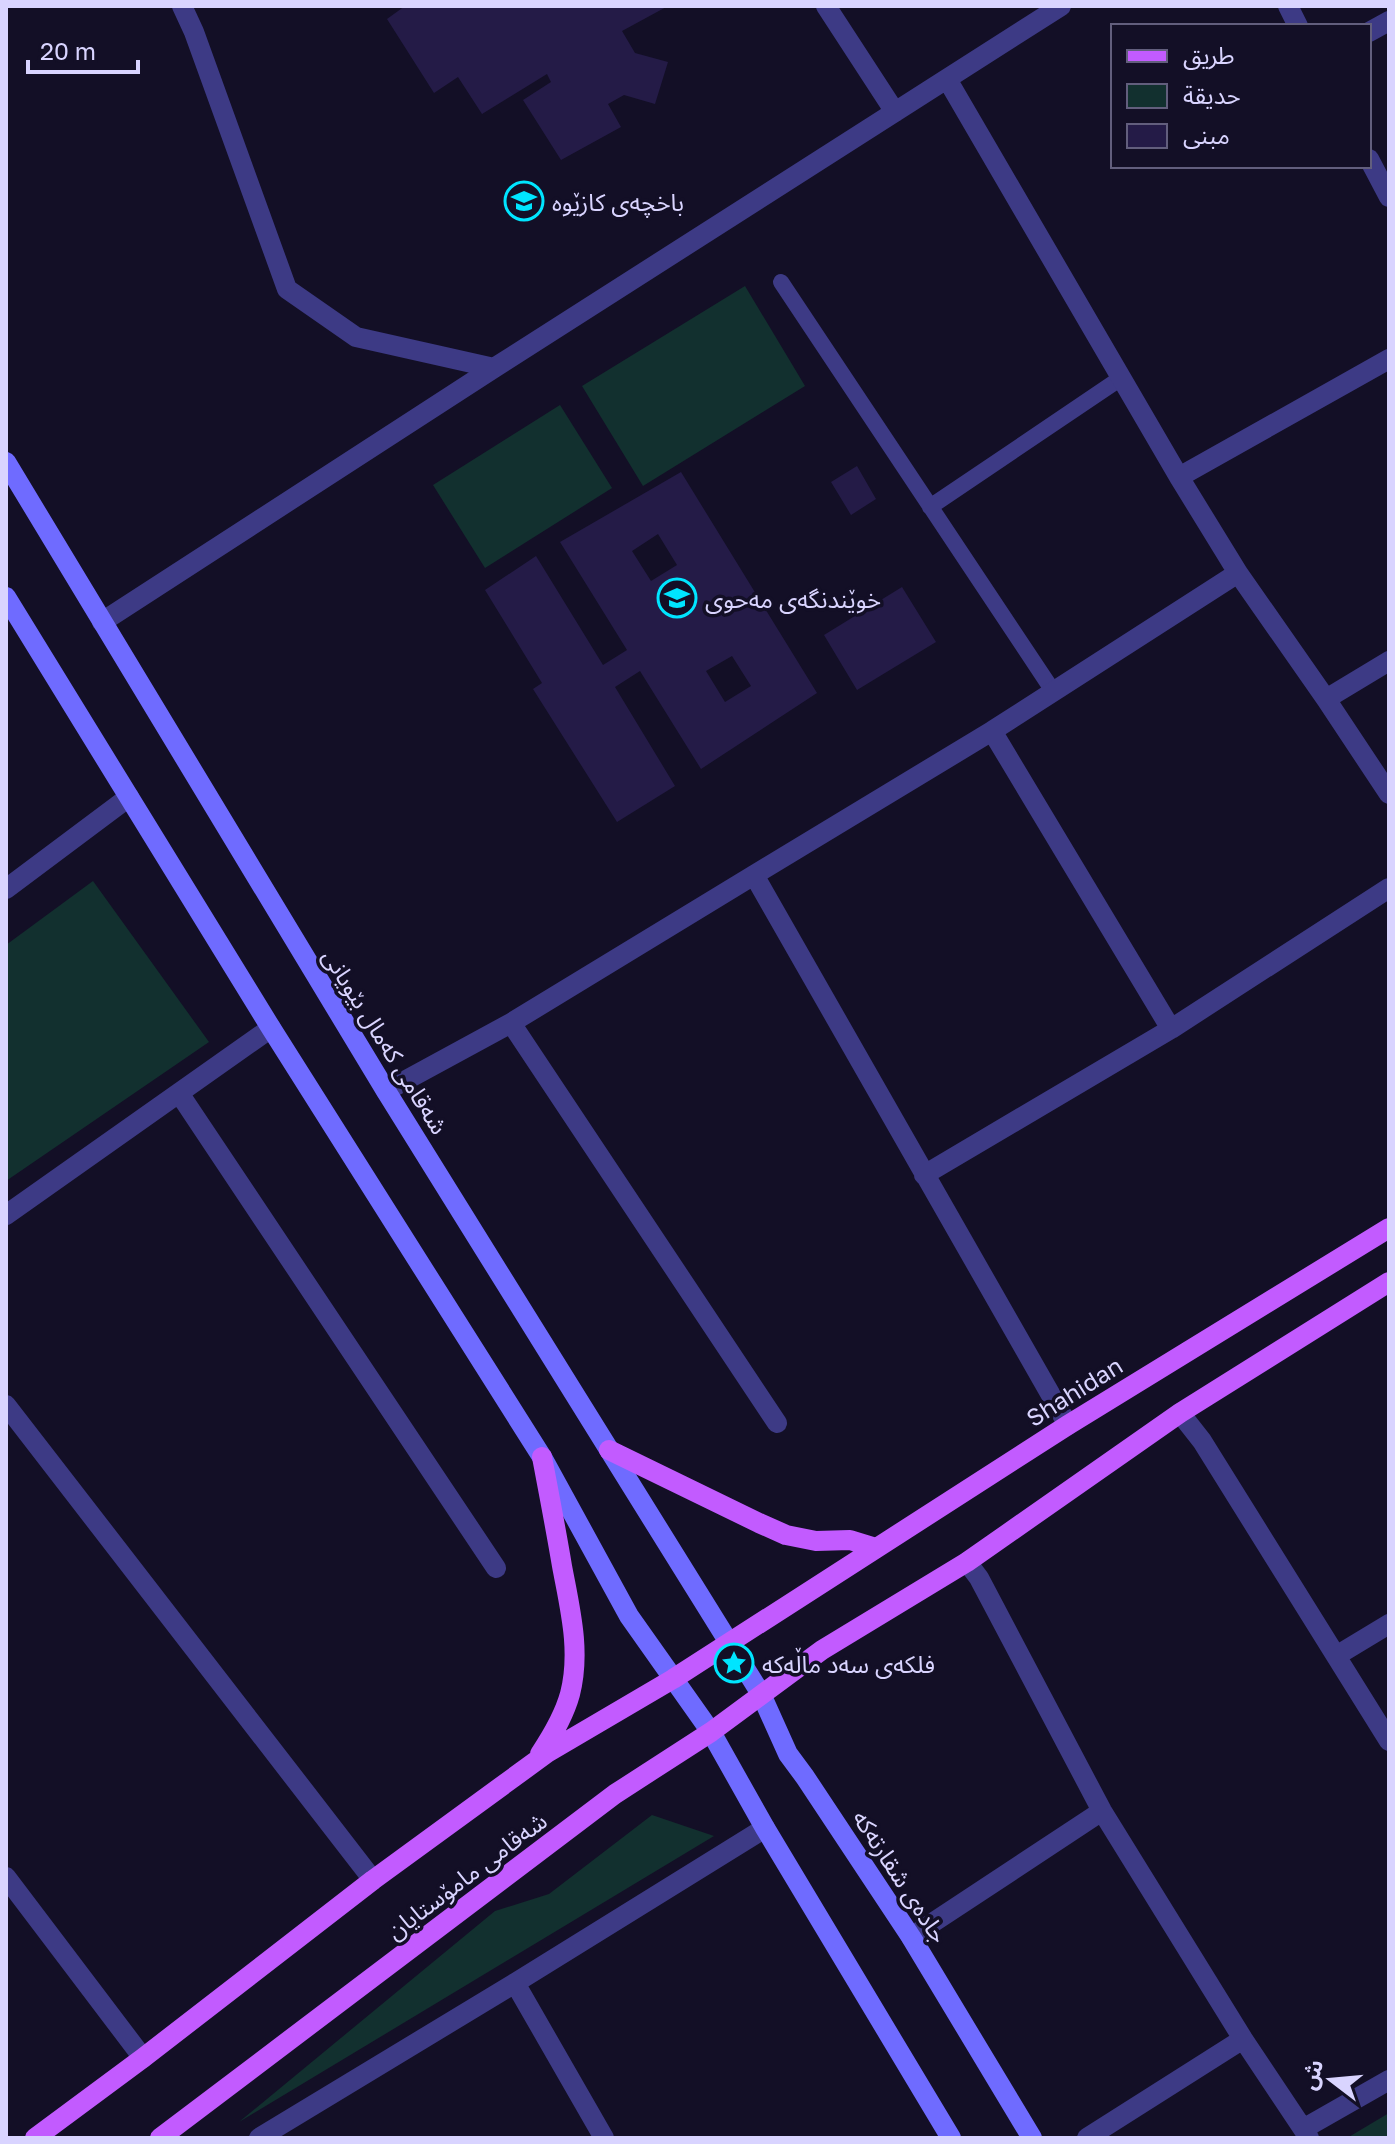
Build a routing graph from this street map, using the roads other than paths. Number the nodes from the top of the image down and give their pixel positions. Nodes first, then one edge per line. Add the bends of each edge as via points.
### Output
1 (182, 6) edge
2 (826, 6) edge
3 (1061, 6) edge
4 (1288, 6) edge
5 (1389, 21) edge
6 (1297, 24) edge
7 (1371, 31) edge
8 (947, 79) junction
9 (895, 112) junction
10 (1371, 163) edge
11 (1389, 197) edge
12 (781, 282) dead end
13 (1389, 359) edge
14 (494, 368) junction
15 (1121, 378) junction
16 (6, 462) edge
17 (1179, 477) junction
18 (930, 507) junction
19 (1238, 573) junction
20 (6, 597) edge
21 (102, 622) junction
22 (1389, 661) edge
23 (1053, 691) junction
24 (1326, 699) junction
25 (992, 731) junction
26 (1389, 794) edge
27 (129, 797) junction
28 (754, 875) junction
29 (1389, 888) edge
30 (6, 889) edge
31 (511, 1023) junction
32 (271, 1028) junction
33 (1171, 1029) junction
34 (386, 1091) junction
35 (179, 1093) junction
36 (924, 1175) junction
37 (6, 1215) edge
38 (1389, 1228) edge
39 (1389, 1282) edge
40 (6, 1405) edge
41 (1180, 1413) junction
42 (777, 1423) dead end
43 (1068, 1425) junction
44 (609, 1450) junction
45 (542, 1457) junction
46 (876, 1548) junction
47 (967, 1562) junction
48 (496, 1568) dead end
49 (1389, 1624) edge
50 (729, 1643) junction
51 (1336, 1656) junction
52 (673, 1679) junction
53 (761, 1694) junction
54 (711, 1732) junction
55 (1389, 1741) edge
56 (536, 1760) junction
57 (1102, 1811) junction
58 (765, 1828) junction
59 (6, 1877) edge
60 (373, 1880) junction
61 (911, 1937) junction
62 (515, 1983) junction
63 (1243, 2039) junction
64 (143, 2058) junction
65 (1389, 2080) edge
66 (288, 2131) edge
67 (1306, 2134) edge
68 (35, 2138) edge
69 (160, 2138) edge
70 (259, 2138) edge
71 (604, 2138) edge
72 (951, 2138) edge
73 (1032, 2138) edge
74 (1087, 2138) edge

1 - 14 street via 287,289 356,337
2 - 9 street
3 - 8 street
4 - 6 street
5 - 7 street
8 - 9 street
8 - 15 street
9 - 14 street
10 - 11 street
12 - 18 lane
13 - 17 street
14 - 21 street
15 - 17 street
15 - 18 lane
16 - 21 main road, شەقامی کەمال بێویانی
17 - 19 street
18 - 23 lane
19 - 23 street
19 - 24 street
20 - 27 main road
21 - 34 main road, شەقامی کەمال بێویانی
22 - 24 street
23 - 25 street
24 - 26 street
25 - 28 street
25 - 33 street
27 - 30 street
27 - 32 main road
28 - 31 street
28 - 36 street
29 - 33 street
31 - 34 street
31 - 42 street
32 - 35 street
32 - 45 main road
33 - 36 street
34 - 44 main road, شەقامی کەمال بێویانی
35 - 37 street
35 - 48 street
36 - 43 street
38 - 43 main road, Shahidan
39 - 41 main road, شەقامی مامۆستایان
40 - 60 street
41 - 47 main road, شەقامی مامۆستایان
41 - 51 street
43 - 46 main road, Shahidan
44 - 46 main road via 786,1535 850,1540
44 - 50 main road, شەقامی کەمال بێویانی
45 - 52 main road via 629,1616
45 - 56 main road via 576,1657 565,1711
46 - 50 main road, Shahidan
47 - 53 main road, شەقامی مامۆستایان via 822,1650
47 - 57 street
49 - 51 street
50 - 52 main road, شەقامی مامۆستایان
50 - 53 main road, جادەی شقارتەکە
51 - 55 street
52 - 54 main road
52 - 56 main road, شەقامی مامۆستایان
53 - 54 main road, شەقامی مامۆستایان
53 - 61 main road, جادەی شقارتەکە via 788,1754
54 - 58 main road
54 - 69 main road, شەقامی مامۆستایان via 615,1794
56 - 60 main road, شەقامی مامۆستایان
57 - 61 street
57 - 63 street
58 - 62 street
58 - 72 main road
59 - 64 street
60 - 64 main road, شەقامی مامۆستایان
61 - 73 main road, جادەی شقارتەکە
62 - 66 street
62 - 71 street
63 - 67 street
63 - 74 street
64 - 68 main road, شەقامی مامۆستایان
65 - 67 street
66 - 70 street

